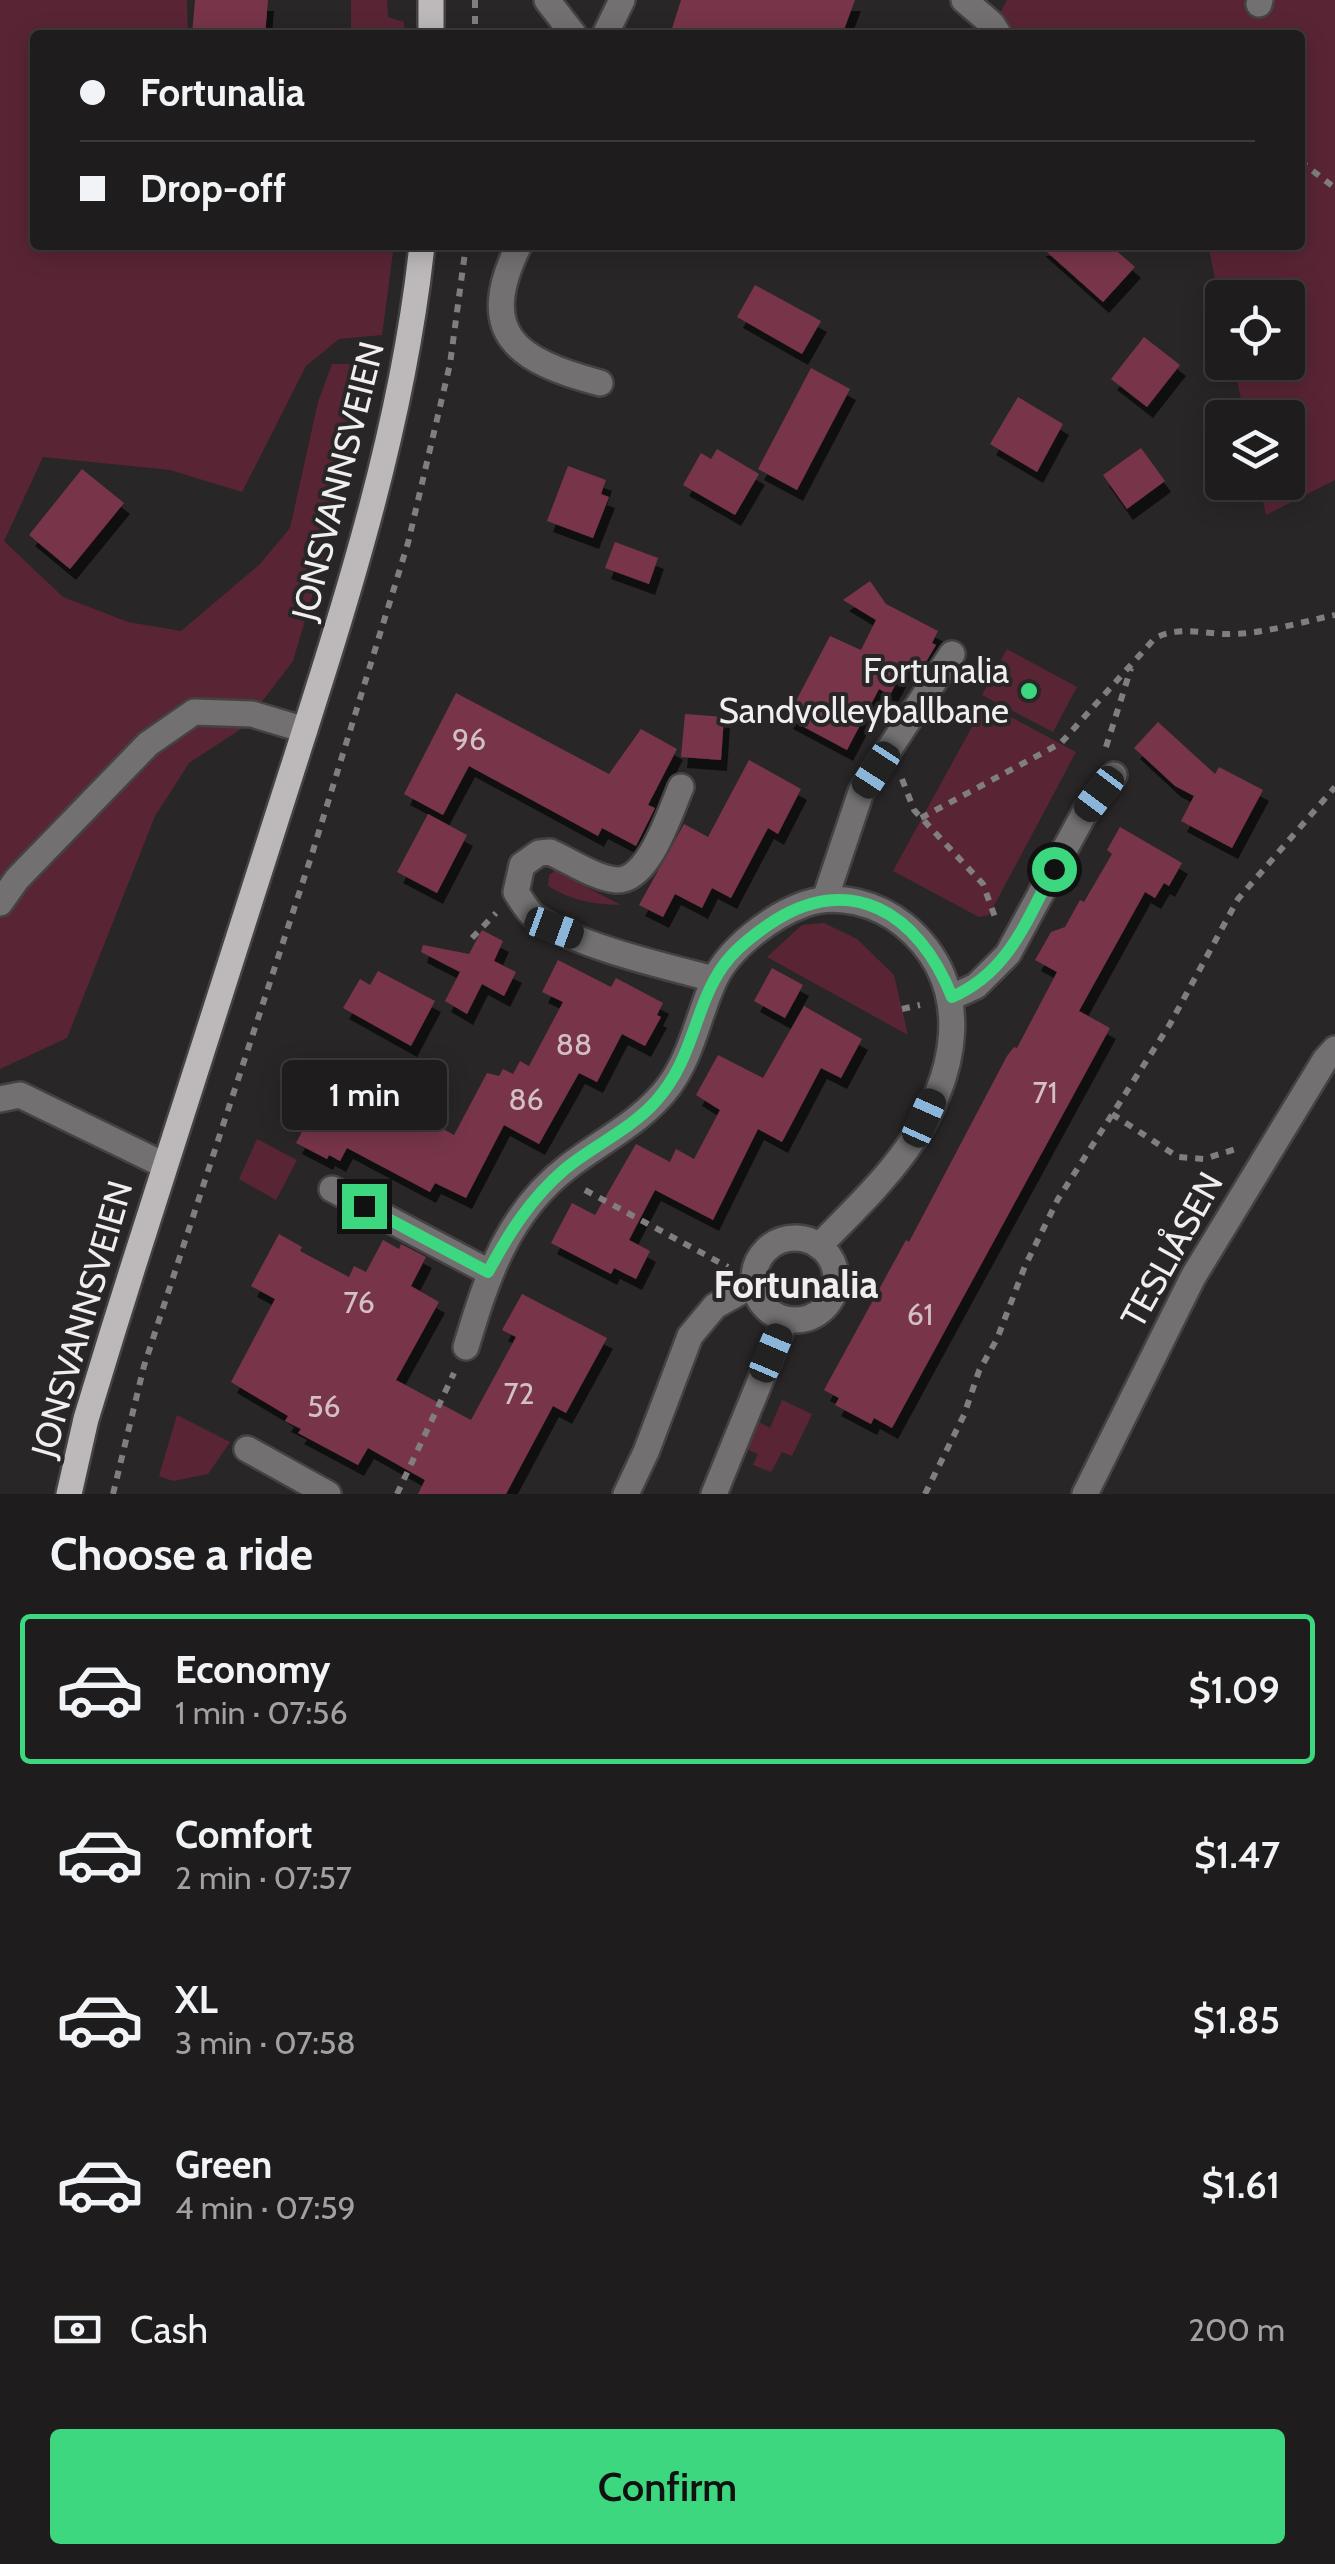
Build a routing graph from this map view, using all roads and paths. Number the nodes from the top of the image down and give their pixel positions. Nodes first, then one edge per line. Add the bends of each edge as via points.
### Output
1 (430, 0) edge
2 (475, 0) edge
3 (547, 0) edge
4 (622, 0) edge
5 (964, 0) edge
6 (431, 30) edge
7 (476, 30) edge
8 (570, 30) edge
9 (607, 30) edge
10 (996, 30) edge
11 (1305, 165) edge
12 (1335, 188) edge
13 (421, 250) edge
14 (465, 250) edge
15 (518, 250) edge
16 (600, 384) dead end
17 (1335, 615) edge
18 (952, 654) dead end
19 (1133, 662) junction
20 (305, 730) junction
21 (890, 748) junction
22 (1114, 774) joint
23 (1335, 787) edge
24 (681, 788) dead end
25 (921, 818) dead end
26 (825, 899) junction
27 (0, 903) edge
28 (1008, 954) junction
29 (714, 979) junction
30 (952, 997) junction
31 (1335, 1049) edge
32 (0, 1099) edge
33 (1112, 1114) junction
34 (1266, 1154) junction
35 (164, 1164) junction
36 (559, 1175) junction
37 (332, 1190) dead end
38 (820, 1246) junction
39 (488, 1272) junction
40 (754, 1284) junction
41 (785, 1320) junction
42 (466, 1347) joint
43 (247, 1449) dead end
44 (69, 1494) edge
45 (113, 1494) edge
46 (328, 1494) edge
47 (397, 1494) edge
48 (626, 1494) edge
49 (714, 1494) edge
50 (925, 1494) edge
51 (1085, 1494) edge

1 - 6 main road
2 - 7 path
3 - 8 street
4 - 9 street
5 - 10 street
11 - 12 path
13 - 20 main road, JONSVANNSVEIEN via 381,481
14 - 45 path via 450,364 408,543 144,1366
15 - 16 street via 500,316 505,334 527,354
17 - 19 path via 1262,632 1168,632
18 - 21 street
19 - 22 path via 1106,748
19 - 25 path via 1061,743
20 - 27 street via 252,714 194,712 148,744
20 - 35 main road, JONSVANNSVEIEN
21 - 26 street via 861,792
21 - 28 path via 914,810 983,884
22 - 28 street via 1085,812
23 - 33 path via 1238,899
24 - 29 street via 648,858 630,877 609,879 540,852 522,865 516,892 554,928
26 - 29 street via 763,929
26 - 30 street via 862,903 900,922 919,938
28 - 30 street via 976,986
29 - 36 street via 671,1084
30 - 38 street via 946,1066 924,1118 889,1172
31 - 34 street, TESLIÅSEN
32 - 35 street, JONSVANNSVEIEN via 20,1095
33 - 34 path via 1178,1156 1204,1160 1252,1147
33 - 50 path via 1025,1266
34 - 51 street, TESLIÅSEN via 1192,1277
35 - 44 main road, JONSVANNSVEIEN
36 - 39 street via 526,1208
36 - 40 path
37 - 39 street
38 - 40 street via 794,1237 780,1240 759,1258
38 - 41 street via 835,1269 832,1296 813,1316
39 - 42 street
40 - 41 street via 764,1307
40 - 48 street via 715,1306 690,1336
41 - 49 street
42 - 47 path
43 - 46 street

